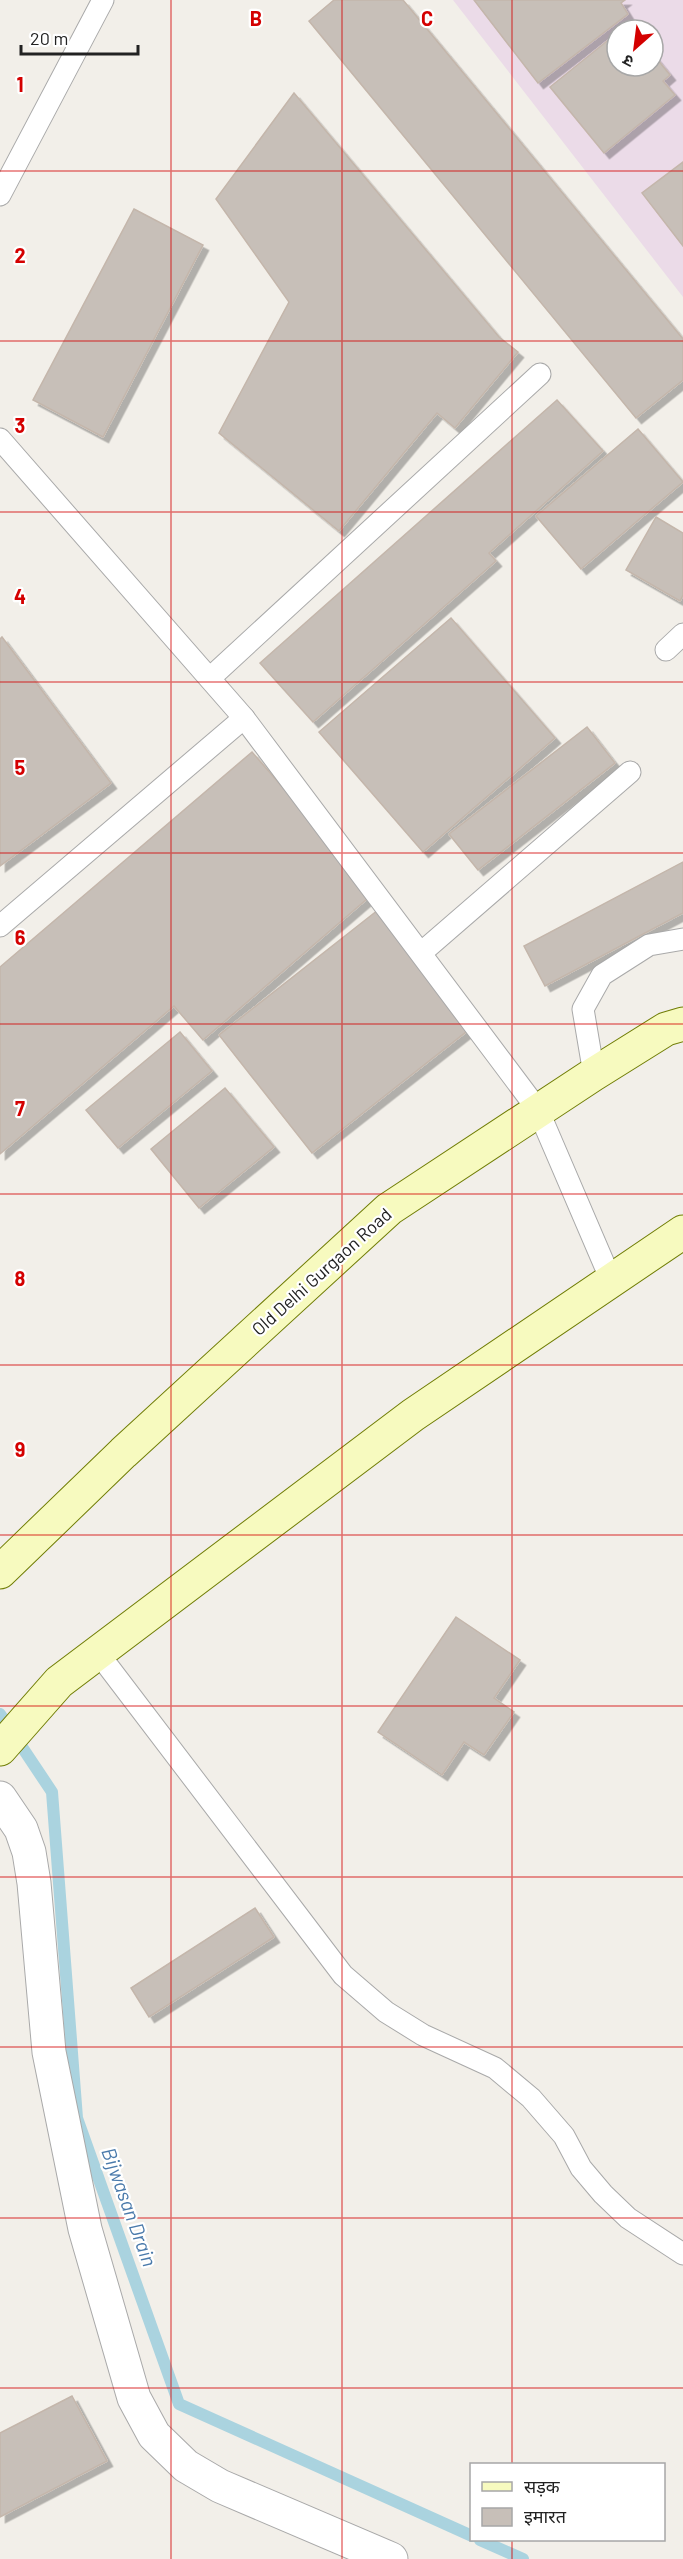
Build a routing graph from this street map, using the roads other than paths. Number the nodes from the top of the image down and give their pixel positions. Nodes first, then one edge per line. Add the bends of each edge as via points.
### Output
1 (103, 0) edge
2 (0, 195) edge
3 (540, 374) dead end
4 (0, 439) edge
5 (683, 634) edge
6 (666, 650) dead end
7 (210, 678) junction
8 (244, 718) junction
9 (630, 772) dead end
10 (0, 926) edge
11 (683, 939) edge
12 (421, 953) junction
13 (683, 1024) edge
14 (594, 1074) junction
15 (538, 1110) junction
16 (683, 1232) edge
17 (611, 1280) junction
18 (0, 1572) edge
19 (98, 1653) junction
20 (0, 1749) edge
21 (0, 1798) edge
22 (683, 2254) edge
23 (391, 2559) edge

1 - 2 lane
3 - 7 lane
4 - 7 lane
5 - 6 lane
7 - 8 lane
8 - 10 lane
8 - 12 lane
9 - 12 lane
11 - 14 lane via 649,945 602,975 583,1009
12 - 15 lane
13 - 14 main road, Old Delhi Gurgaon Road via 666,1029
14 - 15 main road, Old Delhi Gurgaon Road
15 - 17 lane
15 - 18 main road, Old Delhi Gurgaon Road via 389,1209 123,1453
16 - 17 main road
17 - 19 main road via 414,1415
19 - 20 main road via 59,1682
19 - 22 lane via 343,1975 386,2012 423,2035 495,2068 531,2098 564,2136 581,2168 603,2194 628,2218
21 - 23 street via 21,1829 29,1852 49,2052 85,2229 134,2398 154,2435 186,2466 220,2486

